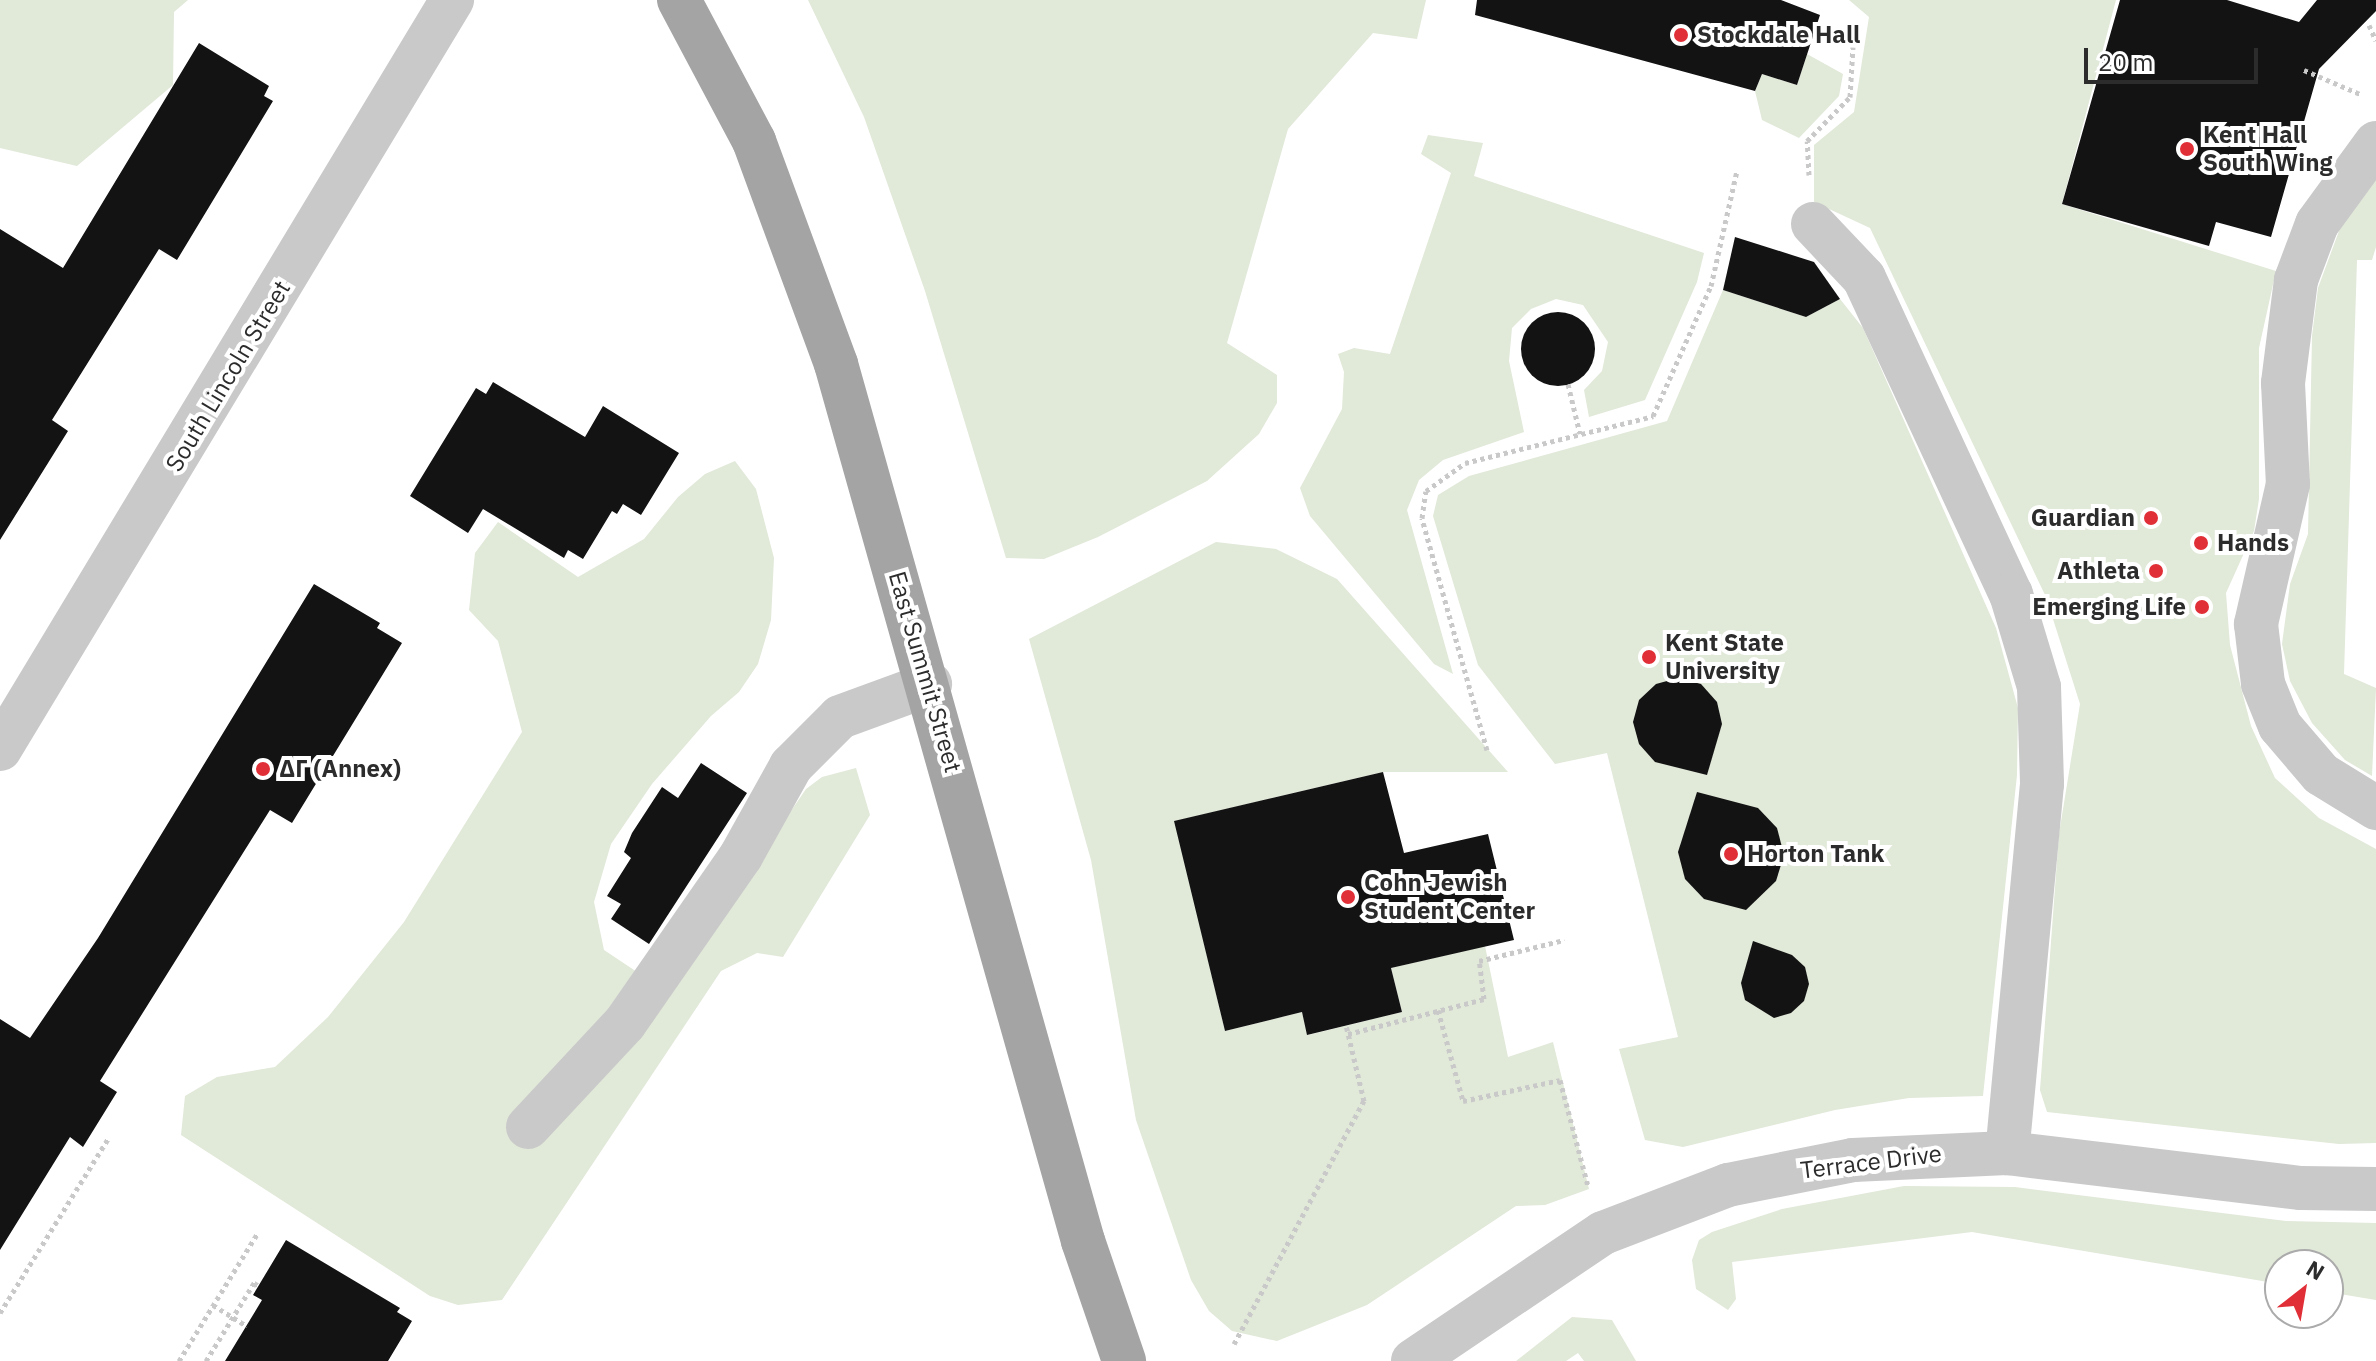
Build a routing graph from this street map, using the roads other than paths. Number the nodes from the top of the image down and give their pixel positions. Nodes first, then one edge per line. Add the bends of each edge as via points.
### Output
1 (452, 0) edge
2 (679, 0) edge
3 (2376, 143) edge
4 (1813, 224) road end
5 (930, 684) junction
6 (0, 749) edge
7 (2376, 808) edge
8 (528, 1127) dead end
9 (2007, 1153) junction
10 (2376, 1189) edge
11 (1124, 1361) edge
12 (1413, 1361) edge

1 - 6 street, South Lincoln Street
2 - 5 main road, East Summit Street via 754,141 784,210 836,364
3 - 7 street via 2317,224 2296,280 2283,383 2288,484 2256,624 2263,684 2280,726 2321,774
4 - 9 street via 1864,278 2011,594 2039,687 2042,784
5 - 8 street via 840,717 791,766 741,856 625,1023
5 - 11 main road, East Summit Street via 1083,1241
9 - 10 street, Terrace Drive via 2301,1188
9 - 12 street, Terrace Drive via 1853,1160 1728,1185 1650,1212 1603,1233

